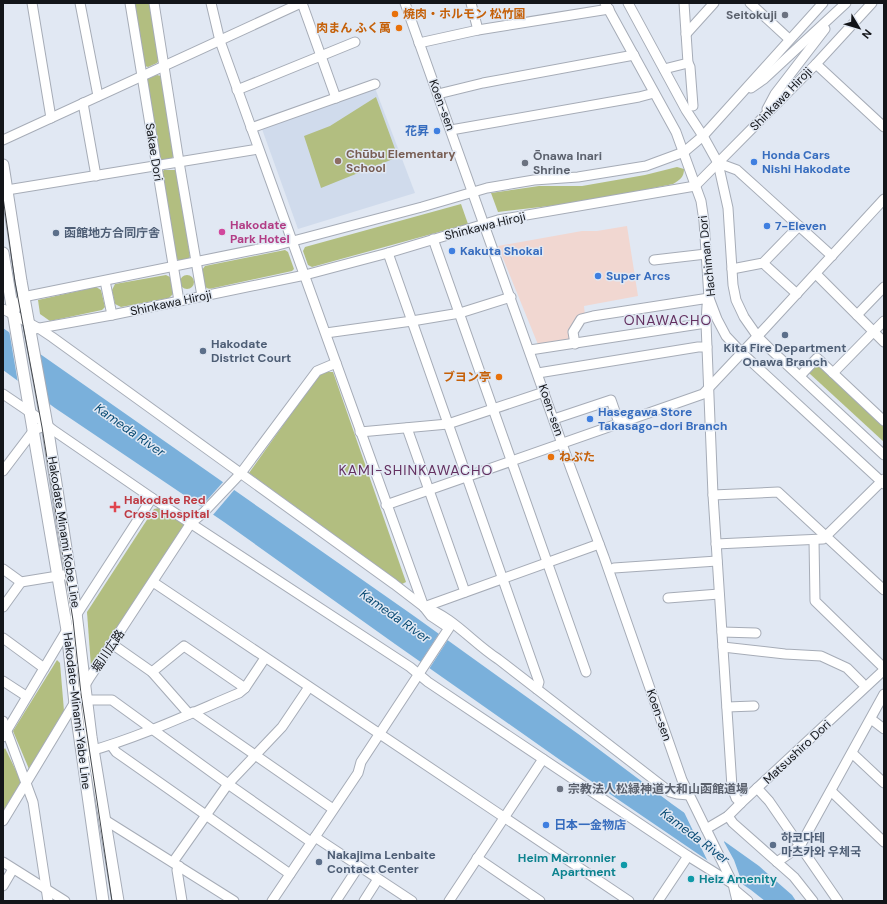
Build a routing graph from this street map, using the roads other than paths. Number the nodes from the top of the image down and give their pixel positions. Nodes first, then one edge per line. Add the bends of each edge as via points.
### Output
1 (32, 3) edge
2 (80, 3) edge
3 (130, 3) edge
4 (154, 3) edge
5 (211, 3) edge
6 (302, 3) edge
7 (405, 3) edge
8 (471, 3) edge
9 (631, 3) edge
10 (684, 3) edge
11 (714, 3) edge
12 (750, 3) edge
13 (823, 3) edge
14 (846, 3) edge
15 (872, 3) edge
16 (607, 6) edge
17 (839, 10) junction
18 (478, 30) junction
19 (686, 34) junction
20 (789, 39) junction
21 (220, 40) junction
22 (355, 42) dead end
23 (419, 43) junction
24 (634, 55) junction
25 (321, 56) junction
26 (688, 63) junction
27 (816, 64) junction
28 (164, 66) junction
29 (664, 68) junction
30 (142, 76) junction
31 (375, 84) dead end
32 (237, 90) junction
33 (654, 93) junction
34 (438, 94) junction
35 (98, 96) junction
36 (739, 96) junction
37 (336, 98) junction
38 (83, 103) junction
39 (693, 106) dead end
40 (52, 118) junction
41 (762, 119) junction
42 (884, 127) edge
43 (251, 128) junction
44 (451, 130) junction
45 (703, 136) junction
46 (3, 140) edge
47 (258, 149) junction
48 (684, 152) junction
49 (179, 162) junction
50 (718, 164) junction
51 (3, 165) edge
52 (156, 166) junction
53 (96, 176) junction
54 (695, 186) junction
55 (7, 190) junction
56 (473, 192) junction
57 (884, 199) edge
58 (484, 225) junction
59 (799, 226) junction
60 (434, 239) junction
61 (292, 242) junction
62 (3, 253) edge
63 (388, 253) junction
64 (706, 254) junction
65 (832, 256) junction
66 (654, 260) dead end
67 (196, 263) junction
68 (763, 263) junction
69 (173, 267) junction
70 (732, 269) junction
71 (816, 274) junction
72 (305, 275) junction
73 (105, 281) junction
74 (884, 287) edge
75 (797, 294) junction
76 (202, 296) junction
77 (23, 297) junction
78 (510, 297) junction
79 (710, 298) junction
80 (179, 301) junction
81 (3, 309) edge
82 (460, 313) junction
83 (112, 315) junction
84 (857, 315) junction
85 (13, 316) junction
86 (884, 321) edge
87 (412, 322) junction
88 (706, 322) junction
89 (32, 327) junction
90 (874, 331) junction
91 (326, 333) junction
92 (758, 337) junction
93 (884, 342) edge
94 (575, 344) junction
95 (707, 347) junction
96 (530, 350) junction
97 (742, 353) junction
98 (336, 363) junction
99 (538, 373) junction
100 (833, 373) junction
101 (800, 376) junction
102 (708, 389) junction
103 (544, 392) junction
104 (3, 394) edge
105 (493, 409) junction
106 (31, 413) junction
107 (554, 419) junction
108 (884, 421) edge
109 (619, 423) junction
110 (448, 424) junction
111 (47, 425) junction
112 (407, 428) junction
113 (34, 430) junction
114 (360, 432) junction
115 (562, 443) junction
116 (884, 455) edge
117 (511, 461) junction
118 (3, 471) edge
119 (241, 473) junction
120 (467, 476) junction
121 (883, 481) edge
122 (429, 490) junction
123 (713, 494) junction
124 (152, 498) junction
125 (386, 505) junction
126 (192, 523) junction
127 (826, 536) junction
128 (814, 540) junction
129 (600, 544) junction
130 (716, 544) junction
131 (718, 561) junction
132 (548, 563) junction
133 (614, 568) dead end
134 (3, 569) edge
135 (70, 574) junction
136 (57, 576) junction
137 (503, 579) junction
138 (21, 582) junction
139 (153, 582) junction
140 (884, 590) edge
141 (465, 592) junction
142 (719, 594) junction
143 (668, 598) dead end
144 (3, 607) edge
145 (424, 607) junction
146 (76, 613) junction
147 (67, 630) junction
148 (447, 631) junction
149 (722, 632) junction
150 (756, 633) dead end
151 (3, 638) edge
152 (112, 644) junction
153 (723, 647) junction
154 (485, 651) junction
155 (265, 658) junction
156 (44, 668) junction
157 (884, 669) edge
158 (152, 672) junction
159 (586, 672) dead end
160 (418, 675) junction
161 (3, 681) edge
162 (862, 683) dead end
163 (309, 687) junction
164 (84, 688) junction
165 (245, 688) junction
166 (537, 689) junction
167 (884, 694) edge
168 (26, 696) junction
169 (86, 700) junction
170 (75, 704) junction
171 (754, 706) dead end
172 (726, 707) junction
173 (191, 713) junction
174 (871, 719) junction
175 (3, 721) edge
176 (884, 729) edge
177 (152, 730) junction
178 (5, 733) edge
179 (379, 734) junction
180 (111, 745) junction
181 (93, 750) junction
182 (852, 753) junction
183 (82, 754) junction
184 (255, 755) junction
185 (544, 759) junction
186 (884, 783) edge
187 (26, 784) junction
188 (228, 784) junction
189 (757, 788) junction
190 (832, 790) junction
191 (689, 795) junction
192 (741, 803) junction
193 (333, 810) junction
194 (206, 815) junction
195 (728, 816) junction
196 (504, 817) junction
197 (104, 820) junction
198 (3, 821) edge
199 (709, 827) junction
200 (313, 839) junction
201 (884, 842) edge
202 (800, 846) junction
203 (688, 856) junction
204 (477, 858) junction
205 (3, 862) edge
206 (777, 862) junction
207 (176, 864) junction
208 (358, 866) junction
209 (13, 869) junction
210 (290, 874) junction
211 (378, 879) junction
212 (733, 884) junction
213 (3, 886) edge
214 (47, 890) junction
215 (48, 901) edge
216 (65, 901) edge
217 (103, 901) edge
218 (118, 901) edge
219 (182, 901) edge
220 (234, 901) edge
221 (272, 901) edge
222 (336, 901) edge
223 (364, 901) edge
224 (412, 901) edge
225 (449, 901) edge
226 (540, 901) edge
227 (629, 901) edge
228 (658, 901) edge
229 (737, 901) edge
230 (748, 901) edge
231 (813, 901) edge
232 (838, 901) edge

1 - 40 street
2 - 35 street
3 - 30 street, Sakae Dori
4 - 28 street, Sakae Dori
5 - 21 street
6 - 21 street
6 - 25 street
7 - 23 street, Koen-sen
8 - 18 street
9 - 29 street, Hachiman Dori
10 - 19 street
11 - 19 street
12 - 20 street
13 - 20 street
14 - 17 street
15 - 27 street, Shinkawa Hiroji
16 - 18 street
16 - 24 street, Hachiman Dori
17 - 36 street via 764,79
17 - 41 street via 775,94
18 - 23 street
19 - 26 street
20 - 36 street
21 - 28 street
21 - 32 street
22 - 25 street
23 - 34 street, Koen-sen
24 - 33 street, Hachiman Dori
24 - 34 street via 483,83
25 - 32 street
25 - 37 street
26 - 29 street
26 - 39 street
27 - 41 street, Shinkawa Hiroji
27 - 42 street
28 - 30 street
28 - 49 street, Sakae Dori
29 - 45 street, Hachiman Dori
30 - 35 street
30 - 52 street, Sakae Dori
31 - 37 street
32 - 43 street
33 - 44 street
33 - 48 street, Hachiman Dori
34 - 44 street, Koen-sen
35 - 38 street
36 - 45 street
37 - 43 street
38 - 40 street
38 - 53 street
40 - 46 street
41 - 50 street, Shinkawa Hiroji
43 - 47 street
44 - 56 street, Koen-sen
45 - 48 street
45 - 50 street, Hachiman Dori
47 - 49 street
47 - 61 street
48 - 54 street, Hachiman Dori
48 - 56 street via 646,166 578,177 534,180
49 - 52 street
49 - 67 street, Sakae Dori
50 - 54 street, Shinkawa Hiroji
50 - 59 street via 737,170
50 - 70 street, Hachiman Dori via 728,208
51 - 55 main road, Hakodate Minami Kobe Line
52 - 53 street
52 - 69 street, Sakae Dori
53 - 55 street
54 - 58 street, Shinkawa Hiroji
54 - 64 street, Hachiman Dori via 704,221
55 - 77 main road, Hakodate Minami Kobe Line
56 - 58 street, Koen-sen
56 - 61 street
57 - 65 street
58 - 60 street, Shinkawa Hiroji
58 - 78 street, Koen-sen
59 - 65 street
59 - 68 street
60 - 63 street, Shinkawa Hiroji
60 - 82 street
61 - 67 street
61 - 72 street
62 - 85 main road
63 - 72 street, Shinkawa Hiroji
63 - 87 street
64 - 66 street
64 - 79 street, Hachiman Dori
65 - 71 street
67 - 69 street
67 - 76 street, Sakae Dori
68 - 70 street
68 - 75 street
69 - 73 street
69 - 80 street, Sakae Dori
70 - 92 street, Hachiman Dori via 736,300
71 - 75 street
71 - 84 street
72 - 76 street, Shinkawa Hiroji
72 - 91 street
73 - 77 street
73 - 83 street
74 - 84 street
75 - 92 street
76 - 80 street, Shinkawa Hiroji
77 - 85 street
77 - 89 main road, Hakodate Minami Kobe Line
78 - 82 street
78 - 96 street, Koen-sen
79 - 88 street
79 - 94 street via 581,319 573,332
79 - 97 street, Hachiman Dori via 726,336
80 - 83 street, Shinkawa Hiroji
81 - 85 street
82 - 87 street
82 - 105 street
83 - 89 street, Shinkawa Hiroji
84 - 90 street
85 - 89 street via 19,317
85 - 106 main road, Hakodate-Minami-Yabe Line
86 - 90 street
87 - 91 street
87 - 110 street
88 - 94 street
88 - 95 street
89 - 111 main road, Hakodate Minami Kobe Line via 32,343
89 - 119 street
90 - 93 street
90 - 100 street
91 - 98 street
92 - 97 street
92 - 101 street, Hachiman Dori
94 - 96 street
95 - 99 street
95 - 102 street
96 - 99 street, Koen-sen
97 - 102 street
97 - 121 street, Hachiman Dori
98 - 114 street
98 - 119 street, 堀川広路 via 317,371
99 - 103 street, Koen-sen
100 - 101 street via 817,358
100 - 108 street
101 - 116 street, Hachiman Dori
102 - 109 street via 703,394
102 - 123 street
103 - 105 street
103 - 107 street, Koen-sen
104 - 106 street
105 - 110 street
105 - 117 street
106 - 111 street
106 - 113 main road, Hakodate-Minami-Yabe Line
107 - 109 street via 612,400
107 - 115 street, Koen-sen
109 - 115 street
110 - 112 street
110 - 120 street
111 - 113 street
111 - 124 street
111 - 135 main road, Hakodate Minami Kobe Line
112 - 114 street
112 - 122 street
113 - 118 street
113 - 136 main road, Hakodate-Minami-Yabe Line
114 - 125 street
115 - 117 street
115 - 129 street, Koen-sen
117 - 120 street
117 - 132 street
119 - 126 street, 堀川広路
119 - 145 street
120 - 122 street
120 - 137 street
121 - 127 street
122 - 125 street
122 - 141 street
123 - 127 street via 778,492
123 - 130 street
124 - 126 street
124 - 146 street
125 - 145 street
126 - 139 street, 堀川広路
126 - 160 street via 410,667
127 - 128 street
127 - 140 street
128 - 130 street
128 - 157 street via 815,601
129 - 132 street
129 - 191 street, Koen-sen
130 - 131 street
131 - 133 street
131 - 142 street
132 - 137 street
132 - 159 street
134 - 138 street
135 - 136 street
135 - 146 main road, Hakodate Minami Kobe Line
136 - 138 street
136 - 147 main road, Hakodate-Minami-Yabe Line
137 - 141 street
137 - 166 street via 539,682
138 - 144 street
139 - 152 street, 堀川広路
139 - 155 street
141 - 145 street
142 - 143 street
142 - 149 street
145 - 148 street
145 - 154 street via 437,612 476,641
146 - 147 street
146 - 164 main road, Hakodate Minami Kobe Line
147 - 156 street
147 - 170 main road, Hakodate-Minami-Yabe Line
148 - 154 street
148 - 160 street
149 - 150 street
149 - 153 street
151 - 156 street
152 - 158 street
152 - 164 street, 堀川広路
153 - 162 street via 821,656 847,668
153 - 172 street
154 - 166 street
155 - 163 street
155 - 165 street
156 - 168 street
157 - 189 street, Matsushiro Dori
158 - 165 street via 184,646
158 - 173 street
160 - 179 street
160 - 185 street
161 - 168 street
163 - 179 street
163 - 184 street via 282,727
164 - 169 main road, Hakodate Minami Kobe Line
164 - 170 street, 堀川広路
165 - 173 street via 239,693
166 - 191 street via 670,792
167 - 174 street
168 - 178 street
169 - 177 street via 112,700
169 - 181 main road, Hakodate Minami Kobe Line
170 - 183 main road, Hakodate-Minami-Yabe Line
170 - 187 street, 堀川広路
171 - 172 street
172 - 192 street via 732,787
173 - 177 street
173 - 184 street
174 - 176 street
174 - 182 street
175 - 178 street
177 - 180 street
177 - 188 street
178 - 187 street
179 - 193 street via 361,762 358,773
179 - 196 street
180 - 181 street
180 - 194 street via 116,752
181 - 183 street
181 - 197 main road, Hakodate Minami Kobe Line
182 - 186 street
182 - 190 street
183 - 217 main road, Hakodate-Minami-Yabe Line
184 - 188 street
184 - 193 street
185 - 196 street
185 - 203 street
187 - 198 street, 堀川広路
187 - 214 street via 33,802
188 - 194 street
188 - 200 street
189 - 192 street, Matsushiro Dori
189 - 202 street
190 - 201 street
190 - 202 street
191 - 199 street, Koen-sen via 699,815
192 - 195 street, Matsushiro Dori
193 - 200 street
194 - 207 street
194 - 210 street
195 - 199 street, Matsushiro Dori
195 - 206 street
196 - 204 street
196 - 227 street
197 - 207 street
197 - 218 main road, Hakodate Minami Kobe Line
199 - 212 street, Koen-sen
200 - 208 street
200 - 210 street
202 - 206 street
202 - 232 street
203 - 212 street
203 - 228 street
204 - 225 street
204 - 226 street
205 - 209 street
206 - 231 street via 794,877
207 - 219 street
207 - 220 street
208 - 211 street
208 - 222 street
209 - 213 street
209 - 214 street
210 - 221 street
211 - 223 street
211 - 224 street
212 - 229 street
212 - 230 street
214 - 215 street
214 - 216 street

